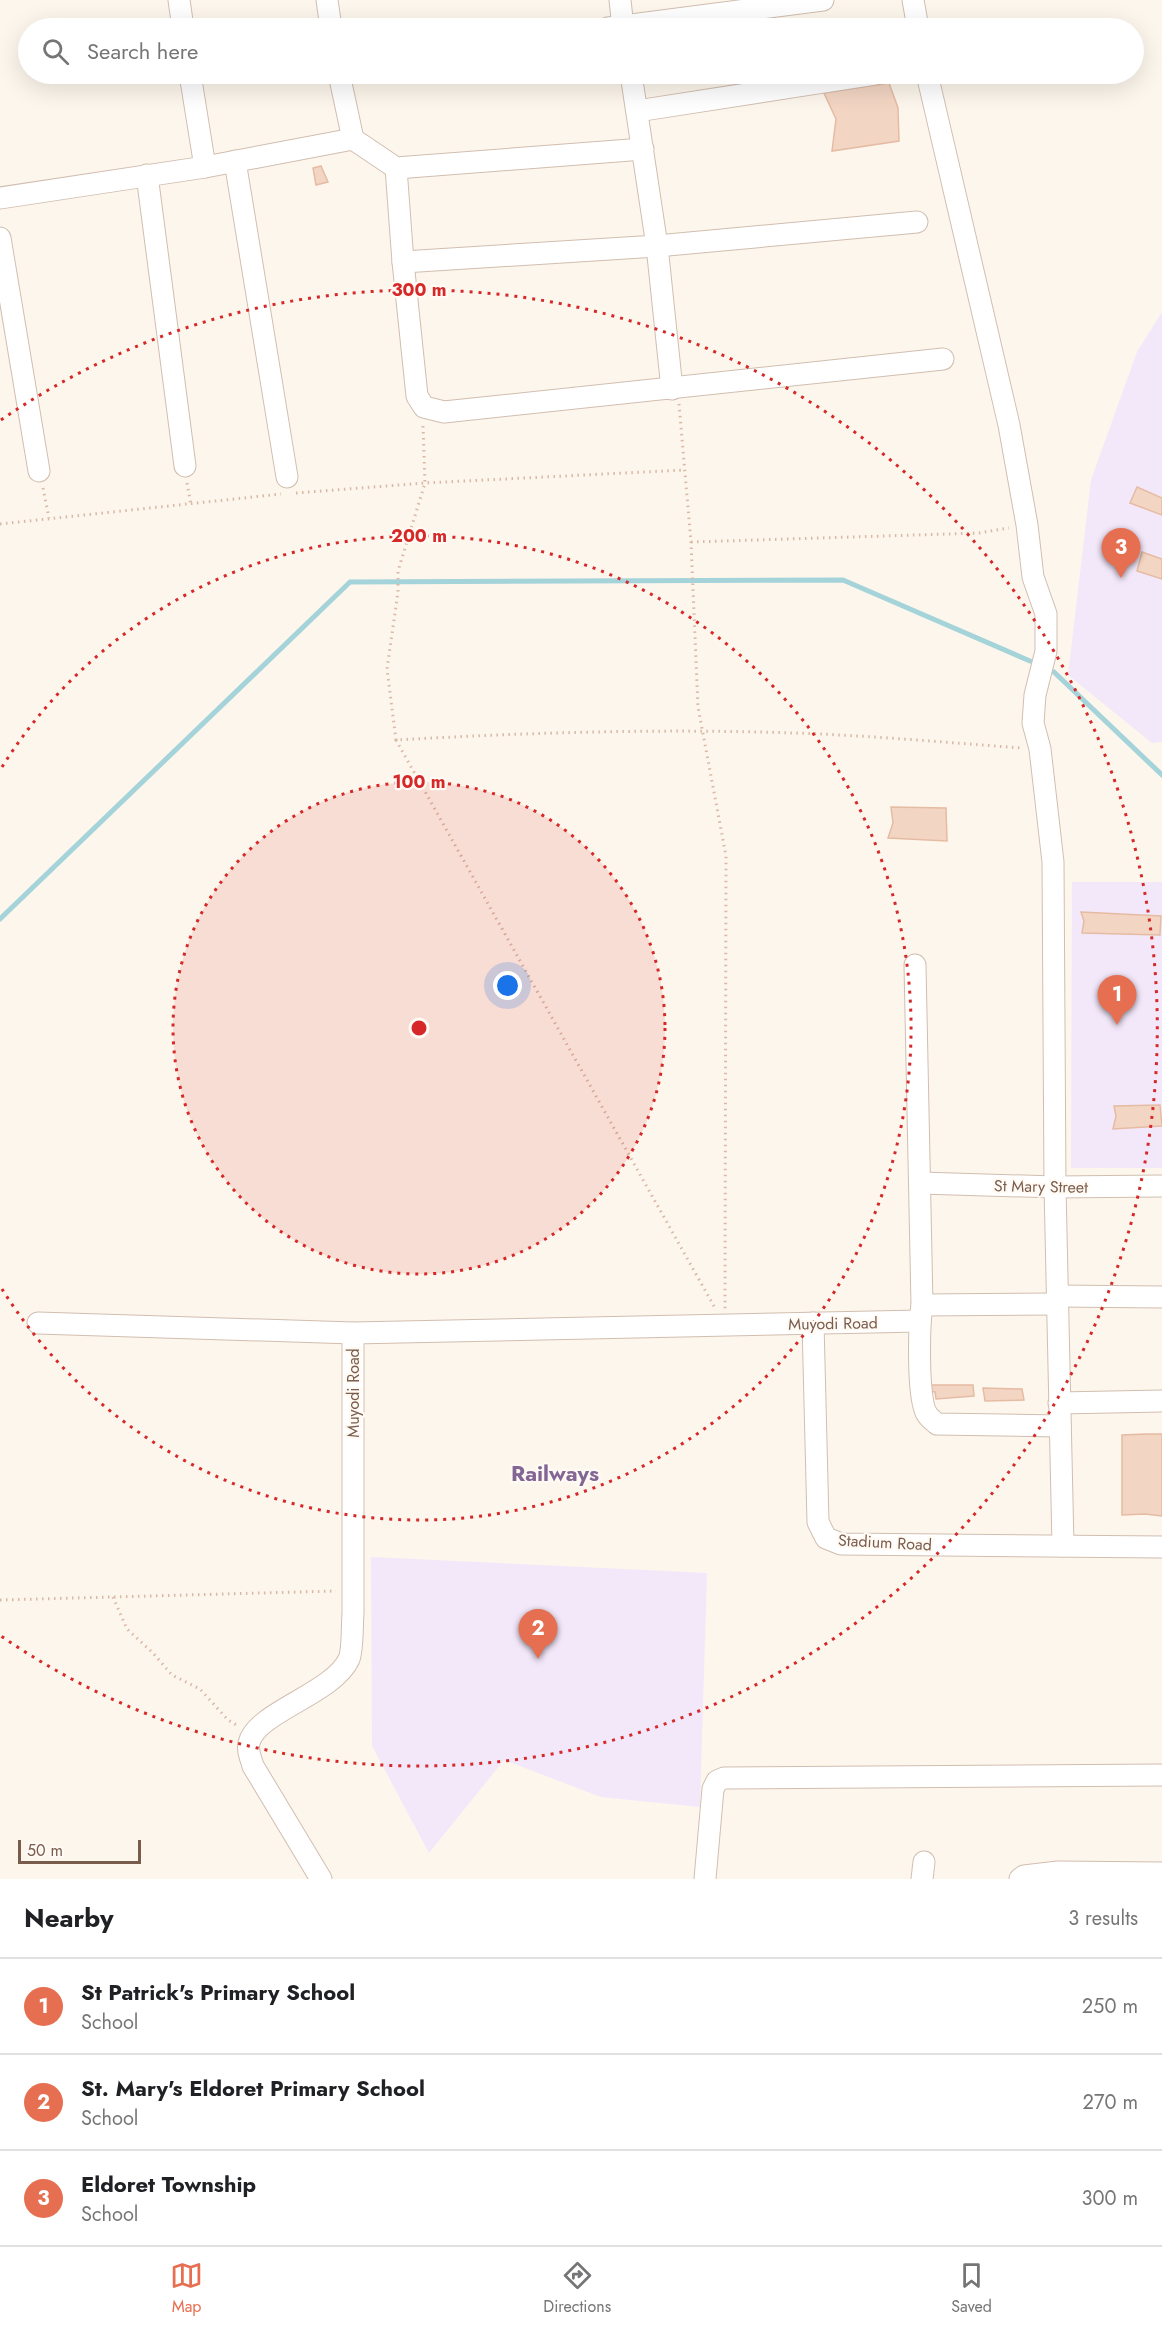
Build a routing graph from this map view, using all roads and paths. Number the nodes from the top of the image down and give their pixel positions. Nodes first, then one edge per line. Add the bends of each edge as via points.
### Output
1 (179, 0) edge
2 (327, 0) edge
3 (620, 0) edge
4 (823, 0) edge
5 (913, 0) edge
6 (182, 18) edge
7 (330, 18) edge
8 (619, 18) edge
9 (691, 18) edge
10 (916, 18) edge
11 (192, 84) edge
12 (341, 84) edge
13 (633, 84) edge
14 (811, 84) edge
15 (929, 84) edge
16 (637, 111) junction
17 (353, 139) junction
18 (643, 149) junction
19 (236, 161) junction
20 (205, 167) junction
21 (396, 168) junction
22 (147, 175) junction
23 (0, 198) edge
24 (917, 222) dead end
25 (0, 238) edge
26 (657, 246) junction
27 (403, 262) junction
28 (943, 359) dead end
29 (675, 388) junction
30 (424, 407) junction
31 (185, 466) dead end
32 (684, 470) junction
33 (39, 471) joint
34 (287, 477) dead end
35 (424, 483) junction
36 (49, 518) junction
37 (0, 524) edge
38 (1027, 525) junction
39 (691, 542) junction
40 (703, 732) junction
41 (396, 740) junction
42 (1040, 749) junction
43 (915, 965) dead end
44 (920, 1183) junction
45 (1055, 1186) junction
46 (1162, 1186) edge
47 (1162, 1297) edge
48 (1057, 1300) junction
49 (921, 1313) junction
50 (38, 1323) dead end
51 (813, 1323) junction
52 (725, 1326) junction
53 (353, 1333) junction
54 (1162, 1401) edge
55 (1059, 1403) junction
56 (1060, 1426) junction
57 (1063, 1546) junction
58 (1162, 1547) edge
59 (352, 1590) junction
60 (112, 1597) junction
61 (0, 1600) edge
62 (253, 1734) junction
63 (1162, 1775) edge
64 (1162, 1873) edge
65 (321, 1879) edge
66 (705, 1879) edge
67 (1020, 1879) edge

1 - 6 street
2 - 7 street
3 - 8 street
4 - 9 street
5 - 10 street
11 - 20 street
12 - 17 street
13 - 16 street
14 - 16 street
15 - 38 street via 1009,425
16 - 18 street
17 - 19 street
17 - 21 street
18 - 21 street
18 - 26 street
19 - 20 street
19 - 34 street
20 - 22 street
21 - 27 street
22 - 23 street
22 - 31 street
24 - 26 street
25 - 33 street
26 - 27 street
26 - 29 street
27 - 30 street via 417,396
28 - 29 street
29 - 30 street via 444,412
29 - 32 path
30 - 35 path
32 - 35 path
32 - 39 path
33 - 36 path
35 - 36 path via 336,488
35 - 41 path via 398,571 387,669
36 - 37 path
38 - 39 path via 979,534
38 - 42 street via 1033,577 1046,614 1046,651 1035,695 1033,723
39 - 40 path via 698,707
40 - 41 path
40 - 42 path via 819,734
40 - 52 path via 726,856
41 - 52 path
42 - 45 street via 1053,862
43 - 44 street
44 - 45 street, St Mary Street
44 - 49 street
45 - 46 street, St Mary Street
45 - 48 street
47 - 48 street, Muyodi Road
48 - 49 street, Muyodi Road
48 - 55 street
49 - 51 street, Muyodi Road
49 - 56 street via 921,1398 926,1413 937,1424
50 - 53 street
51 - 52 street, Muyodi Road
51 - 57 street, Stadium Road via 818,1522 826,1538 841,1544
52 - 53 street, Muyodi Road
53 - 59 street, Muyodi Road
54 - 55 street
55 - 56 street
56 - 57 street
57 - 58 street, Stadium Road
59 - 60 path
59 - 62 street, Muyodi Road via 350,1658 331,1681 268,1720
60 - 61 path
60 - 62 path via 127,1629 172,1675 200,1689 228,1720
62 - 65 street via 248,1745 253,1766
63 - 66 street via 724,1778 713,1789
64 - 67 street via 1058,1872

